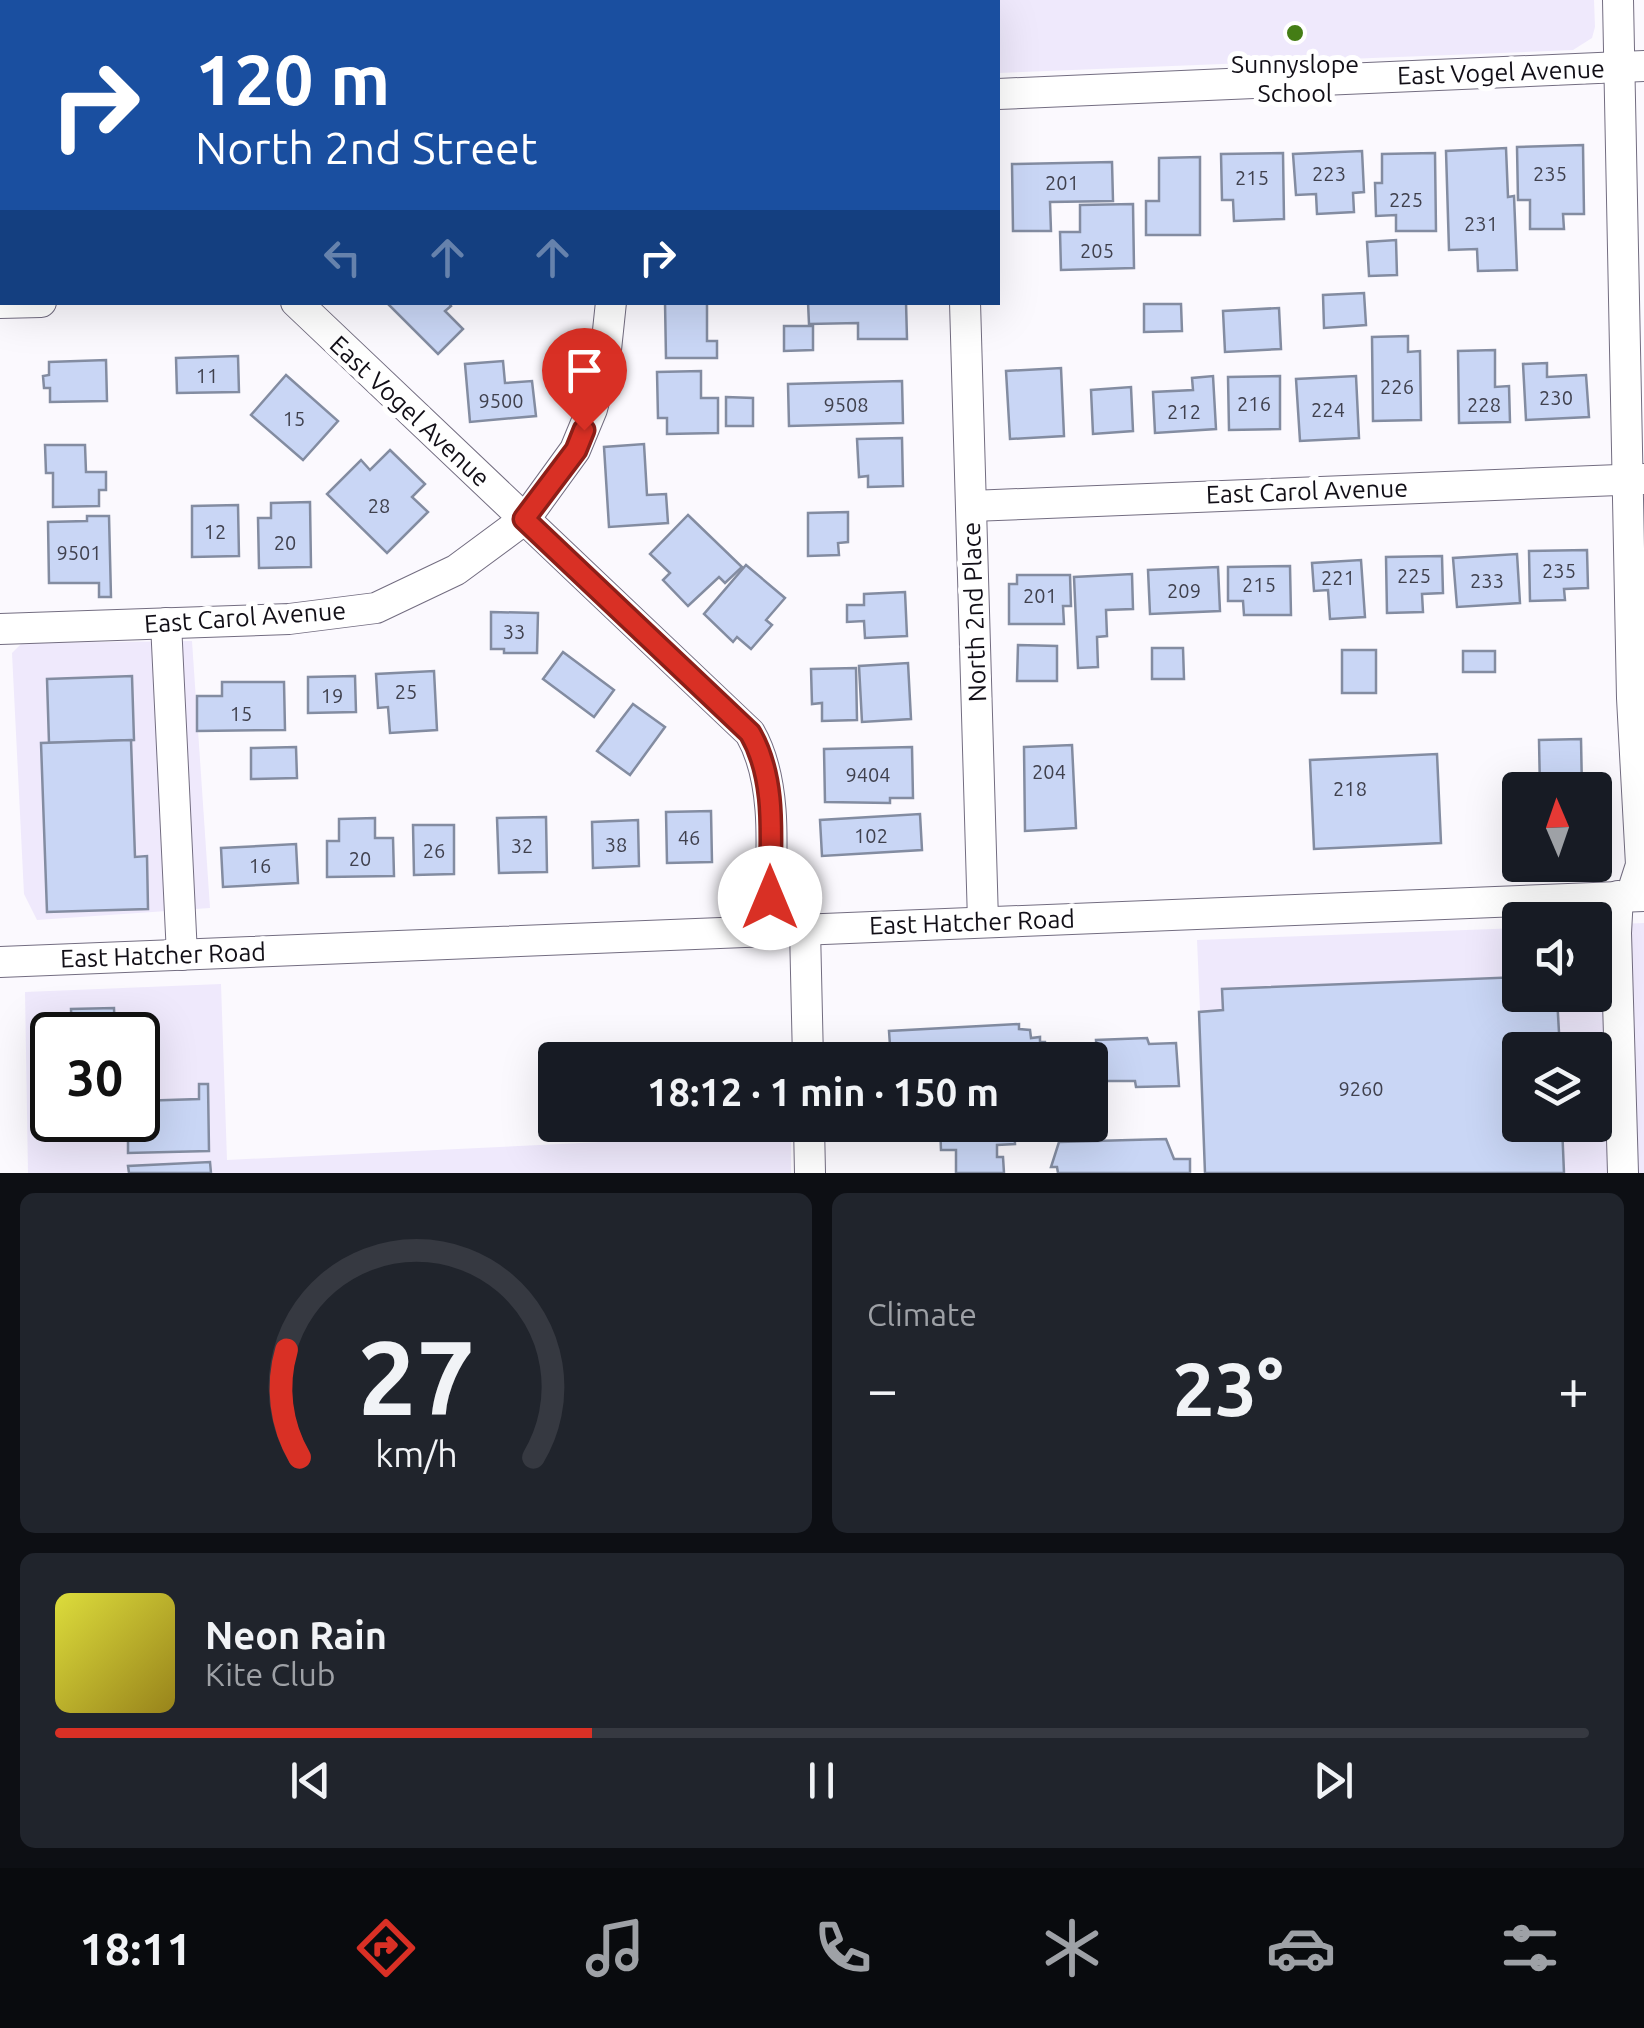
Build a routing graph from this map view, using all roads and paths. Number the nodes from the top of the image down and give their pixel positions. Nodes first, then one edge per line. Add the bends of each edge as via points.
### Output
1 (1618, 0) edge
2 (1632, 66) edge
3 (1000, 94) edge
4 (299, 305) edge
5 (611, 305) edge
6 (965, 305) edge
7 (1636, 479) edge
8 (971, 506) junction
9 (524, 519) junction
10 (166, 623) junction
11 (0, 629) edge
12 (1631, 896) edge
13 (983, 921) junction
14 (804, 928) junction
15 (770, 930) junction
16 (182, 955) junction
17 (0, 962) edge
18 (807, 1042) edge
19 (809, 1142) edge
20 (810, 1173) edge
21 (1623, 1173) edge

1 - 2 street
2 - 3 street, East Vogel Avenue
2 - 7 street
4 - 9 street, East Vogel Avenue
5 - 9 street, East Carol Avenue via 605,359 576,450
6 - 8 street, North 2nd Place
7 - 8 street, East Carol Avenue
7 - 12 street via 1632,698 1641,864
8 - 13 street, North 2nd Place
9 - 10 street, East Carol Avenue via 456,570 376,608
9 - 15 street, East Vogel Avenue via 750,733 768,782
10 - 11 street, East Carol Avenue
10 - 16 street
12 - 13 street, East Hatcher Road
12 - 21 street via 1616,933
13 - 14 street, East Hatcher Road
14 - 15 street, East Hatcher Road
14 - 18 street
15 - 16 street, East Hatcher Road
16 - 17 street, East Hatcher Road
19 - 20 street

